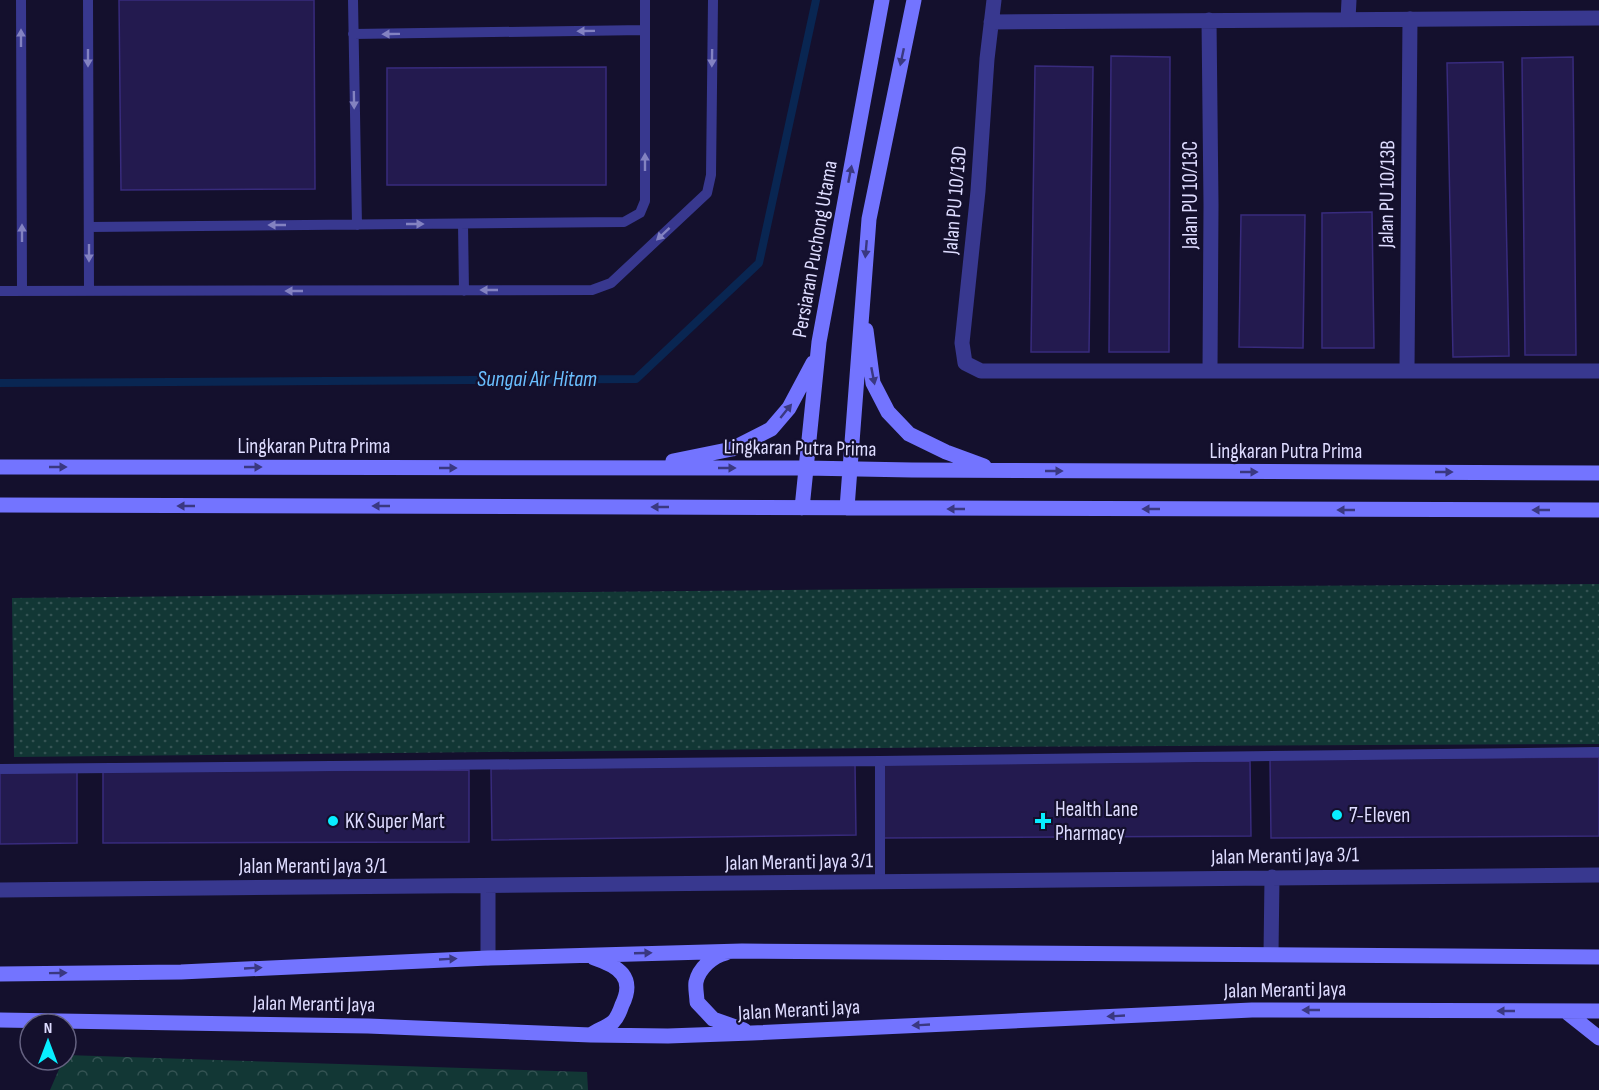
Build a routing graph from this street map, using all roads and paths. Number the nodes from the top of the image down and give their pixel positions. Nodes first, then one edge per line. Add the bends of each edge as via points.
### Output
1 (21, 0) edge
2 (88, 0) edge
3 (352, 0) edge
4 (645, 0) edge
5 (713, 0) edge
6 (882, 0) edge
7 (914, 0) edge
8 (994, 0) edge
9 (1349, 0) edge
10 (1599, 18) edge
11 (1348, 19) junction
12 (1410, 19) junction
13 (1209, 20) junction
14 (991, 22) junction
15 (645, 30) junction
16 (353, 34) junction
17 (463, 224) junction
18 (357, 225) junction
19 (89, 227) junction
20 (0, 291) edge
21 (22, 291) junction
22 (89, 291) junction
23 (464, 291) junction
24 (862, 298) junction
25 (817, 356) junction
26 (1210, 370) junction
27 (1407, 370) junction
28 (1599, 371) edge
29 (0, 467) edge
30 (637, 468) junction
31 (805, 468) junction
32 (849, 470) junction
33 (996, 471) junction
34 (1599, 473) edge
35 (0, 505) edge
36 (802, 508) junction
37 (847, 508) junction
38 (1599, 510) edge
39 (1599, 752) edge
40 (880, 761) junction
41 (0, 769) edge
42 (1599, 875) edge
43 (1272, 877) junction
44 (880, 882) junction
45 (488, 886) junction
46 (0, 890) edge
47 (742, 951) junction
48 (1271, 954) junction
49 (585, 955) junction
50 (1599, 957) edge
51 (488, 958) junction
52 (0, 974) edge
53 (1565, 1011) junction
54 (1599, 1011) edge
55 (0, 1020) edge
56 (752, 1034) junction
57 (591, 1035) junction
58 (1599, 1038) edge

21 -> 1 lane
2 -> 19 lane
3 - 16 lane
4 - 15 lane
5 -> 23 lane via 711,175 707,193 611,283 592,290
25 -> 6 street, Persiaran Puchong Utama
7 -> 24 street via 869,219
8 - 14 street
9 - 11 street
10 - 12 street
11 - 12 street
11 - 13 street
12 - 27 street, Jalan PU 10/13B
13 - 14 street
13 - 26 street, Jalan PU 10/13C
14 - 26 street, Jalan PU 10/13D via 962,343 965,363 981,371
15 -> 16 lane
17 -> 15 lane via 624,222 640,213 645,201
16 -> 18 lane
18 -> 17 lane
17 - 23 lane
18 -> 19 lane
19 -> 22 lane
20 - 21 lane
21 - 22 lane
23 -> 22 lane
24 - 32 street
24 -> 33 street via 873,383 888,412 909,434 946,453
30 -> 25 street via 732,449 771,429 789,408
25 - 31 street, Persiaran Puchong Utama
26 - 27 street
27 - 28 street
29 -> 30 street, Lingkaran Putra Prima
30 -> 31 street, Lingkaran Putra Prima
31 - 32 street, Lingkaran Putra Prima
31 - 36 street, Persiaran Puchong Utama
32 - 33 street, Lingkaran Putra Prima
32 - 37 street
33 -> 34 street, Lingkaran Putra Prima
36 -> 35 street
36 - 37 street
38 -> 37 street
39 - 40 lane
40 - 41 lane
40 - 44 lane
42 - 43 street, Jalan Meranti Jaya 3/1
43 - 44 street, Jalan Meranti Jaya 3/1
43 - 48 street
44 - 45 street, Jalan Meranti Jaya 3/1
45 - 46 street, Jalan Meranti Jaya 3/1
45 - 51 street
47 - 48 street, Jalan Meranti Jaya
49 -> 47 street, Jalan Meranti Jaya
47 - 56 street via 717,955 704,966 696,981 697,1002 713,1018
48 - 50 street, Jalan Meranti Jaya
49 - 51 street, Jalan Meranti Jaya
49 - 57 street via 612,964 627,980 627,994 614,1021
52 -> 51 street, Jalan Meranti Jaya via 181,972
53 - 54 street, Jalan Meranti Jaya
53 -> 56 street, Jalan Meranti Jaya via 1252,1010
53 - 58 street
55 - 57 street, Jalan Meranti Jaya via 368,1026
56 - 57 street, Jalan Meranti Jaya

